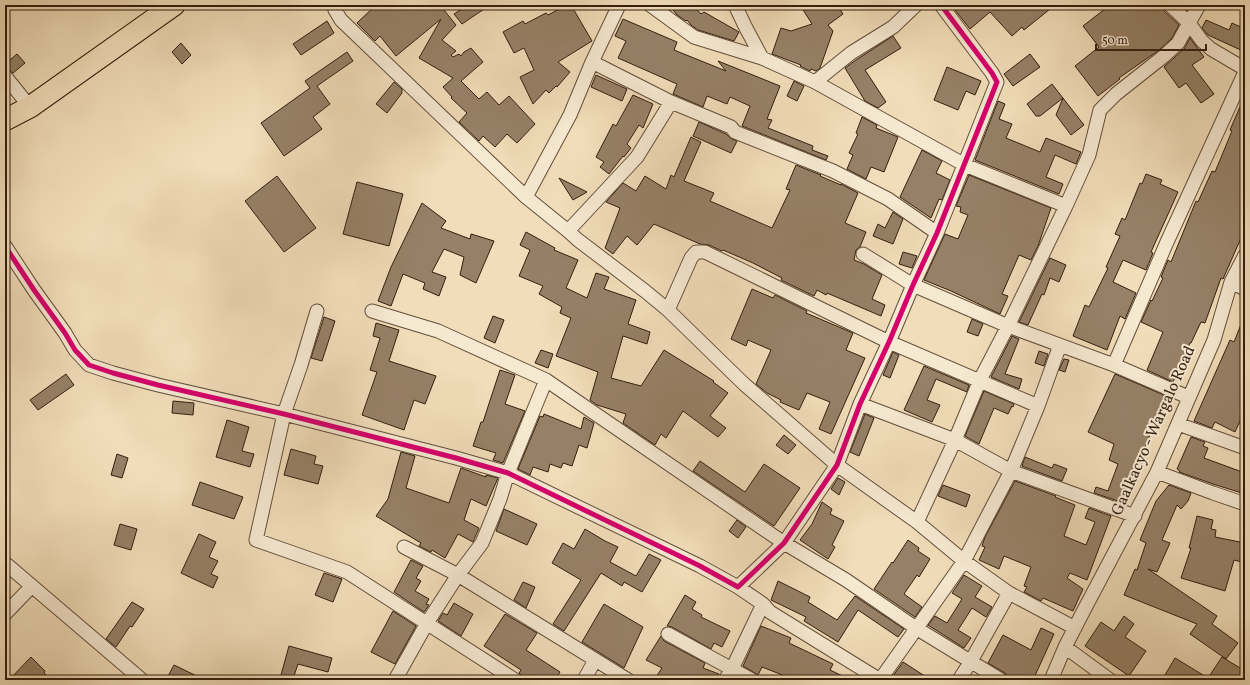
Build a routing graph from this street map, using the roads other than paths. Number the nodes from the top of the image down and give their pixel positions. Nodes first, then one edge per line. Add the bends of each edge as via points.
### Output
1 (174, 5) edge
2 (338, 5) edge
3 (619, 5) edge
4 (650, 5) edge
5 (735, 5) edge
6 (916, 5) edge
7 (941, 5) edge
8 (1170, 5) edge
9 (1200, 5) edge
10 (1189, 23) junction
11 (762, 58) junction
12 (592, 62) junction
13 (1245, 71) edge
14 (5, 76) edge
15 (815, 82) junction
16 (671, 102) junction
17 (30, 107) junction
18 (5, 120) edge
19 (965, 165) junction
20 (526, 197) junction
21 (1066, 206) junction
22 (568, 231) junction
23 (937, 233) junction
24 (5, 246) edge
25 (862, 254) dead end
26 (1245, 256) edge
27 (1232, 282) junction
28 (913, 285) junction
29 (1245, 289) edge
30 (668, 310) junction
31 (372, 311) dead end
32 (317, 312) dead end
33 (1008, 326) junction
34 (889, 342) junction
35 (1060, 344) junction
36 (1114, 364) junction
37 (546, 380) junction
38 (980, 380) junction
39 (1188, 397) junction
40 (860, 404) junction
41 (1038, 406) junction
42 (284, 414) junction
43 (1178, 424) junction
44 (955, 440) junction
45 (1245, 448) edge
46 (837, 465) junction
47 (1011, 471) junction
48 (1157, 472) junction
49 (508, 473) junction
50 (1245, 504) edge
51 (1134, 516) junction
52 (917, 522) junction
53 (784, 543) junction
54 (404, 547) dead end
55 (964, 561) junction
56 (5, 563) edge
57 (458, 575) junction
58 (32, 586) junction
59 (738, 587) junction
60 (1009, 593) junction
61 (763, 604) junction
62 (5, 614) edge
63 (427, 623) junction
64 (916, 628) junction
65 (1075, 628) junction
66 (668, 634) dead end
67 (1065, 648) junction
68 (595, 660) junction
69 (971, 661) junction
70 (732, 669) junction
71 (142, 680) edge
72 (395, 680) edge
73 (515, 680) edge
74 (584, 680) edge
75 (628, 680) edge
76 (725, 680) edge
77 (752, 680) edge
78 (880, 680) edge
79 (959, 680) edge
80 (1001, 680) edge
81 (1051, 680) edge
82 (1110, 680) edge

1 - 17 main road
2 - 20 street via 335,10 341,20
3 - 12 street
4 - 11 street via 694,37
5 - 11 street
6 - 15 street via 893,27 851,53
7 - 19 street via 997,82
8 - 10 street
9 - 10 street
10 - 13 street via 1211,49
10 - 21 street via 1178,43 1100,110 1088,155
11 - 15 street
12 - 16 street
12 - 20 street via 570,115
13 - 36 street
14 - 17 street
15 - 19 street
16 - 22 street via 637,157
16 - 23 street via 882,195
17 - 18 main road
19 - 21 street
19 - 23 street
20 - 22 street
21 - 33 street
22 - 30 street
23 - 28 street
24 - 42 street via 75,350 89,365 158,385
25 - 28 street
26 - 27 street, Gaalkacyo - Wargalo Road
27 - 29 street
27 - 39 street, Gaalkacyo - Wargalo Road via 1214,340
28 - 33 street
28 - 34 street
30 - 34 street via 691,258 696,252 705,252
30 - 46 street via 744,384
31 - 37 street via 438,331
32 - 42 street
33 - 35 street
33 - 38 street
34 - 38 street
34 - 40 street
35 - 36 street
35 - 41 street
36 - 39 street
37 - 49 street
37 - 53 street
38 - 41 street
38 - 44 street
39 - 43 street, Gaalkacyo - Wargalo Road
40 - 44 street
40 - 46 street
41 - 47 street
42 - 49 street
42 - 63 street via 256,540 347,572
43 - 45 street
43 - 48 street, Gaalkacyo - Wargalo Road
44 - 47 street
44 - 52 street
46 - 52 street
46 - 53 street
47 - 51 street
47 - 55 street
48 - 50 street
48 - 51 street, Gaalkacyo - Wargalo Road
49 - 57 street via 482,543
49 - 59 street
51 - 65 street, Gaalkacyo - Wargalo Road
52 - 55 street
53 - 59 street
53 - 64 street via 846,580
54 - 57 street
55 - 60 street
55 - 64 street
56 - 58 street
57 - 63 street
57 - 68 street
58 - 62 street
58 - 71 street
59 - 61 street
60 - 65 street
60 - 69 street
61 - 70 street
61 - 78 street via 770,612
63 - 72 street
63 - 73 street
64 - 69 street
64 - 78 street
65 - 67 street, Gaalkacyo - Wargalo Road
66 - 70 street
67 - 81 street, Gaalkacyo - Wargalo Road
67 - 82 street
68 - 74 street
68 - 75 street
69 - 79 street
69 - 80 street
70 - 76 street
70 - 77 street

